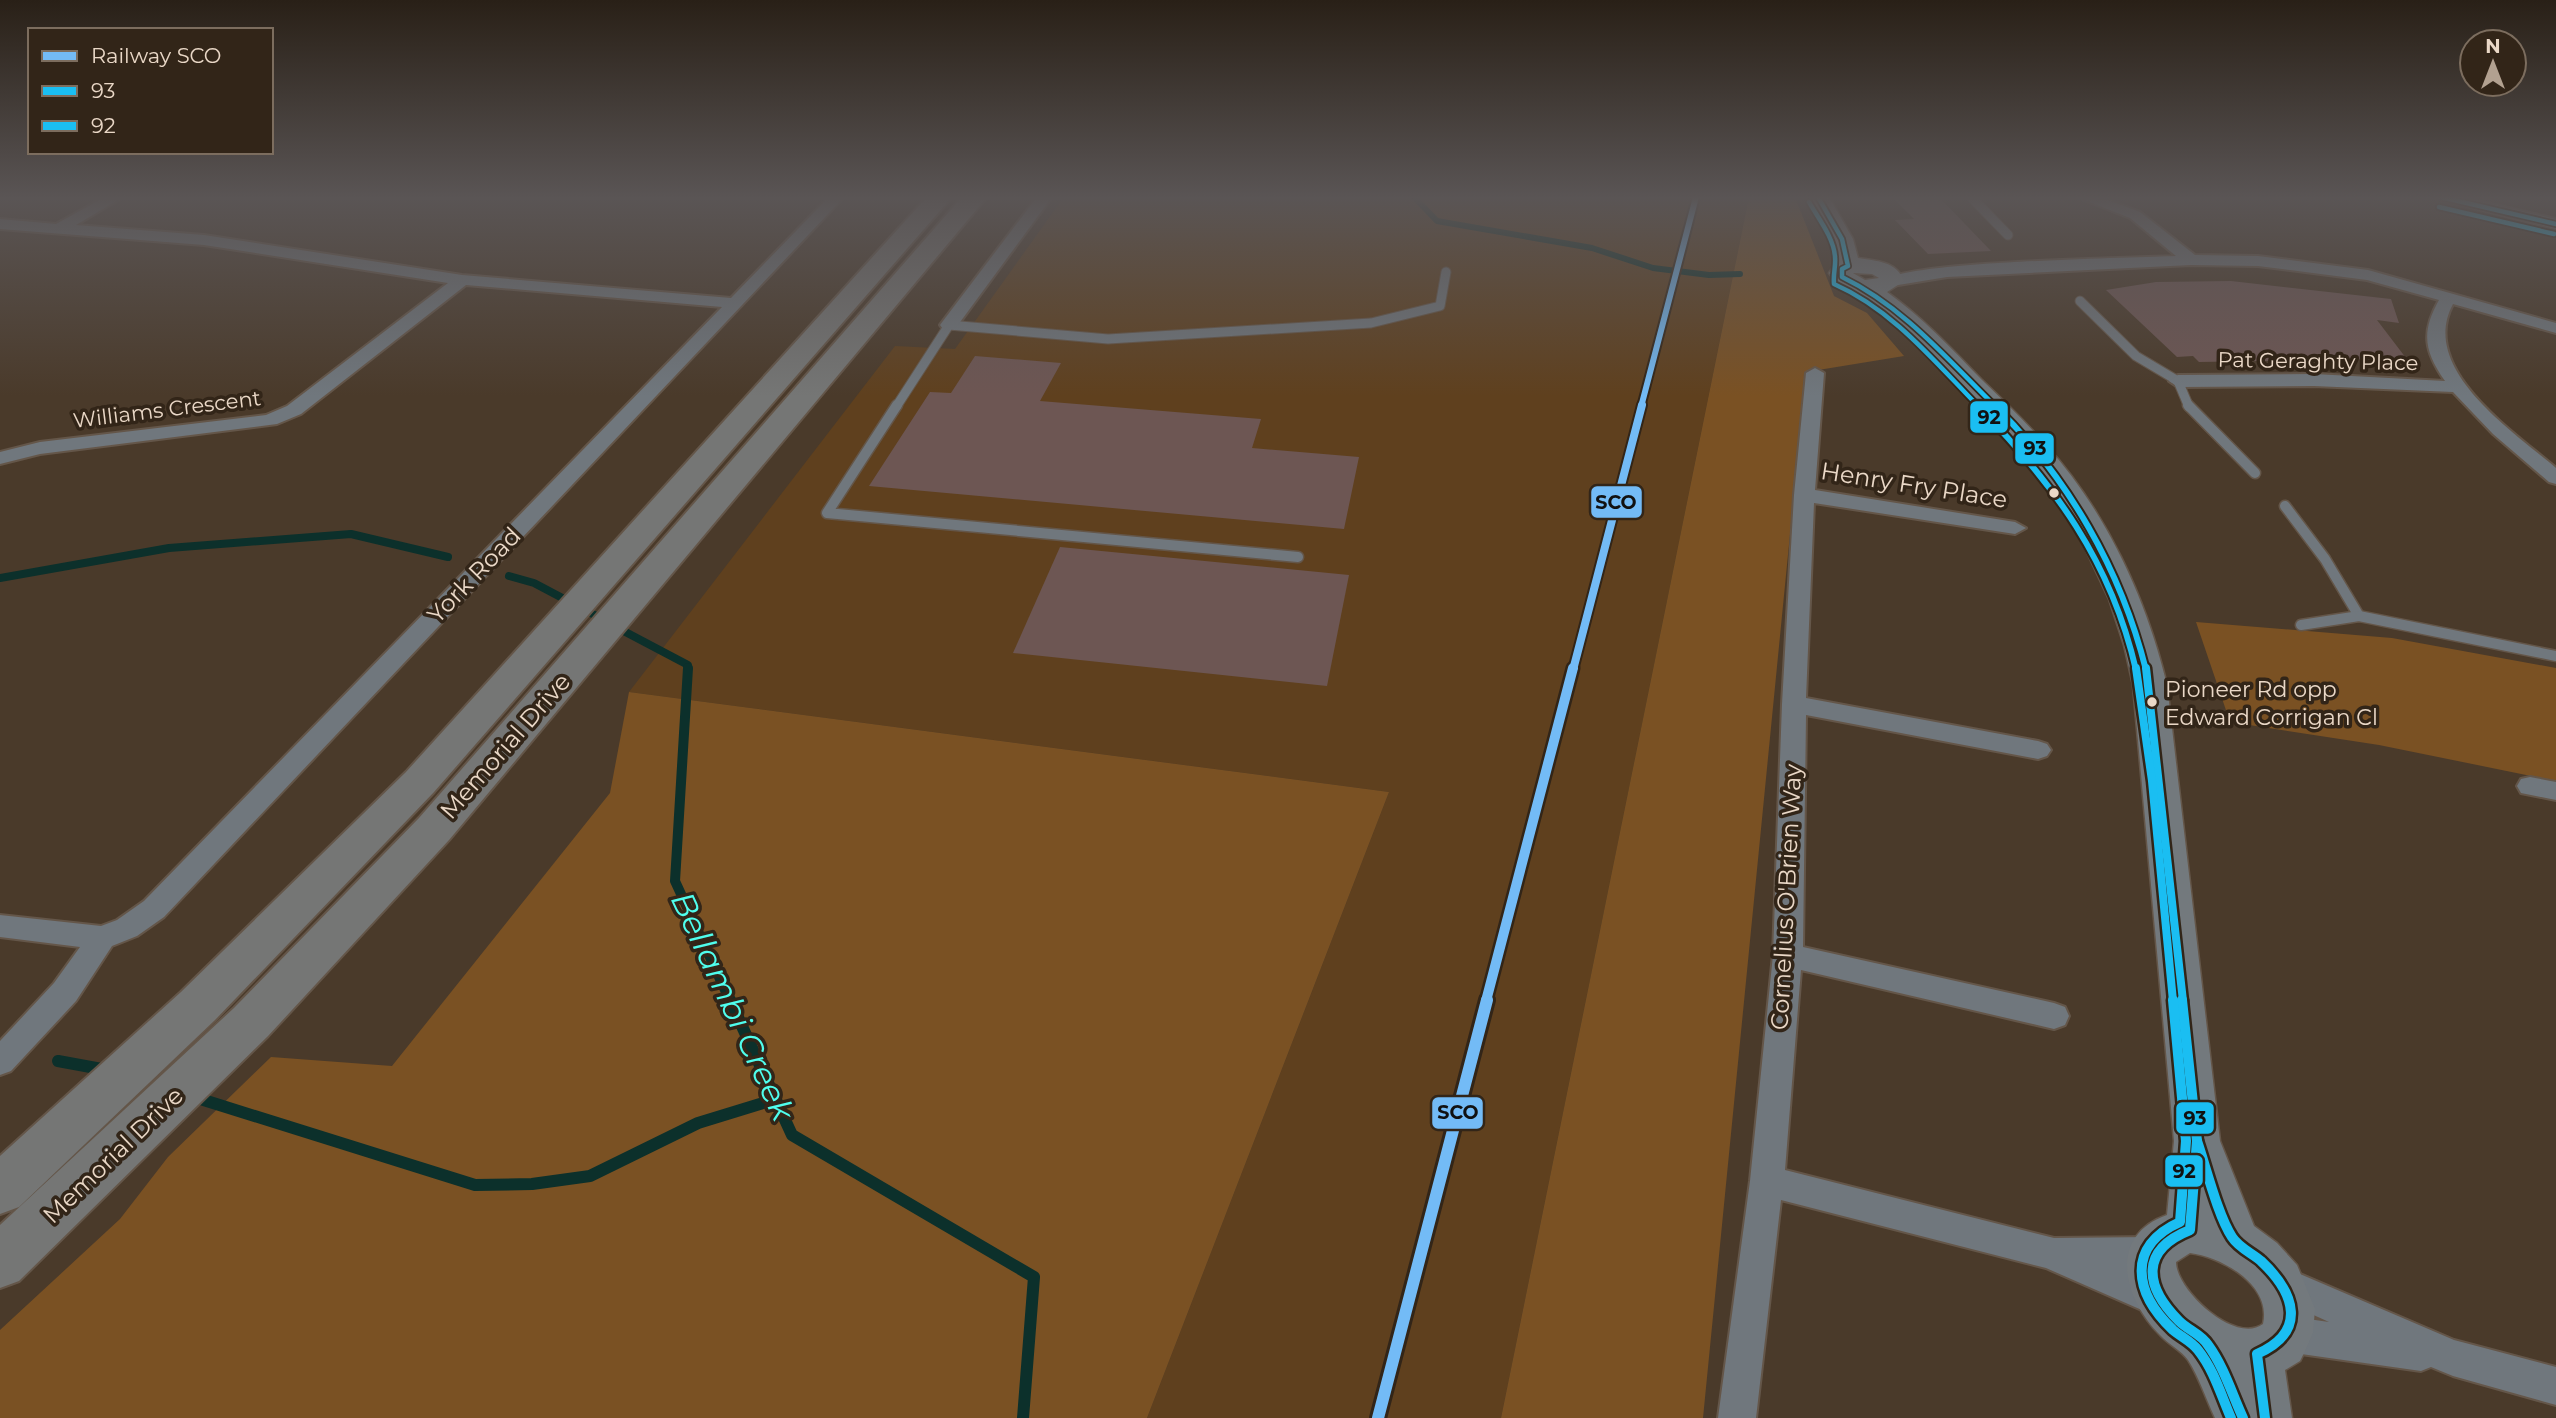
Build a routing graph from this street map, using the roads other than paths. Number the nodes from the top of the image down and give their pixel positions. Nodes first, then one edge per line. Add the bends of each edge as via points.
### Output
1 (353, 263) edge
2 (773, 263) edge
3 (881, 263) edge
4 (918, 263) edge
5 (995, 263) edge
6 (1846, 263) edge
7 (1866, 263) edge
8 (2126, 263) edge
9 (2256, 263) edge
10 (1447, 272) dead end
11 (1879, 277) junction
12 (462, 280) junction
13 (2449, 297) junction
14 (2080, 302) dead end
15 (734, 303) junction
16 (949, 325) junction
17 (2556, 328) edge
18 (1815, 373) dead end
19 (2178, 381) junction
20 (2456, 387) junction
21 (0, 458) edge
22 (2255, 473) dead end
23 (2556, 478) edge
24 (1804, 495) junction
25 (2285, 506) dead end
26 (2015, 528) dead end
27 (1298, 556) dead end
28 (2359, 616) junction
29 (2301, 625) dead end
30 (567, 645) junction
31 (2556, 656) edge
32 (1794, 704) junction
33 (2038, 750) dead end
34 (2530, 786) dead end
35 (2556, 791) edge
36 (0, 926) edge
37 (102, 938) junction
38 (1788, 955) junction
39 (2054, 1016) dead end
40 (0, 1062) edge
41 (1767, 1181) junction
42 (0, 1190) edge
43 (2049, 1252) junction
44 (2185, 1257) junction
45 (0, 1262) edge
46 (2279, 1282) junction
47 (2205, 1339) junction
48 (2272, 1344) junction
49 (2453, 1357) junction
50 (2556, 1386) edge
51 (1737, 1418) edge
52 (2243, 1418) edge
53 (2265, 1418) edge

1 - 12 street
2 - 15 street, York Road
3 - 30 main road, Memorial Drive via 584,597
4 - 30 main road, Memorial Drive via 620,612
5 - 16 street
6 - 11 main road via 1842,277
7 - 11 main road
8 - 11 street
9 - 13 street via 2368,275
10 - 16 lane via 1440,306 1371,323 1108,339
11 - 44 main road via 1905,316 2057,476 2088,522 2126,599 2141,645 2155,726 2197,1140
12 - 15 street
12 - 21 street, Williams Crescent via 294,410 270,420 40,448
13 - 17 street
13 - 20 street via 2435,326 2438,353
14 - 19 lane via 2136,356
15 - 37 street, York Road via 155,909
16 - 27 lane via 827,513
18 - 24 street, Cornelius O'Brien Way
19 - 20 street, Pat Geraghty Place via 2314,380
19 - 22 lane via 2189,408
20 - 23 street
24 - 26 street, Henry Fry Place
24 - 32 street, Cornelius O'Brien Way
25 - 28 lane via 2325,559
28 - 29 lane
28 - 31 lane
30 - 42 main road, Memorial Drive via 420,782 198,1006
30 - 45 main road, Memorial Drive via 434,829 251,1022
32 - 33 street
32 - 38 street, Cornelius O'Brien Way
34 - 35 street
36 - 37 street
37 - 40 street via 65,992
38 - 39 street
38 - 41 street, Cornelius O'Brien Way
41 - 43 street
41 - 51 street, Cornelius O'Brien Way
43 - 44 street
43 - 44 street
44 - 46 main road via 2262,1262
44 - 47 main road via 2180,1322
46 - 48 main road via 2289,1305 2291,1326
46 - 49 street
47 - 48 main road via 2242,1354
47 - 52 main road
48 - 49 street
48 - 53 main road
49 - 50 street

